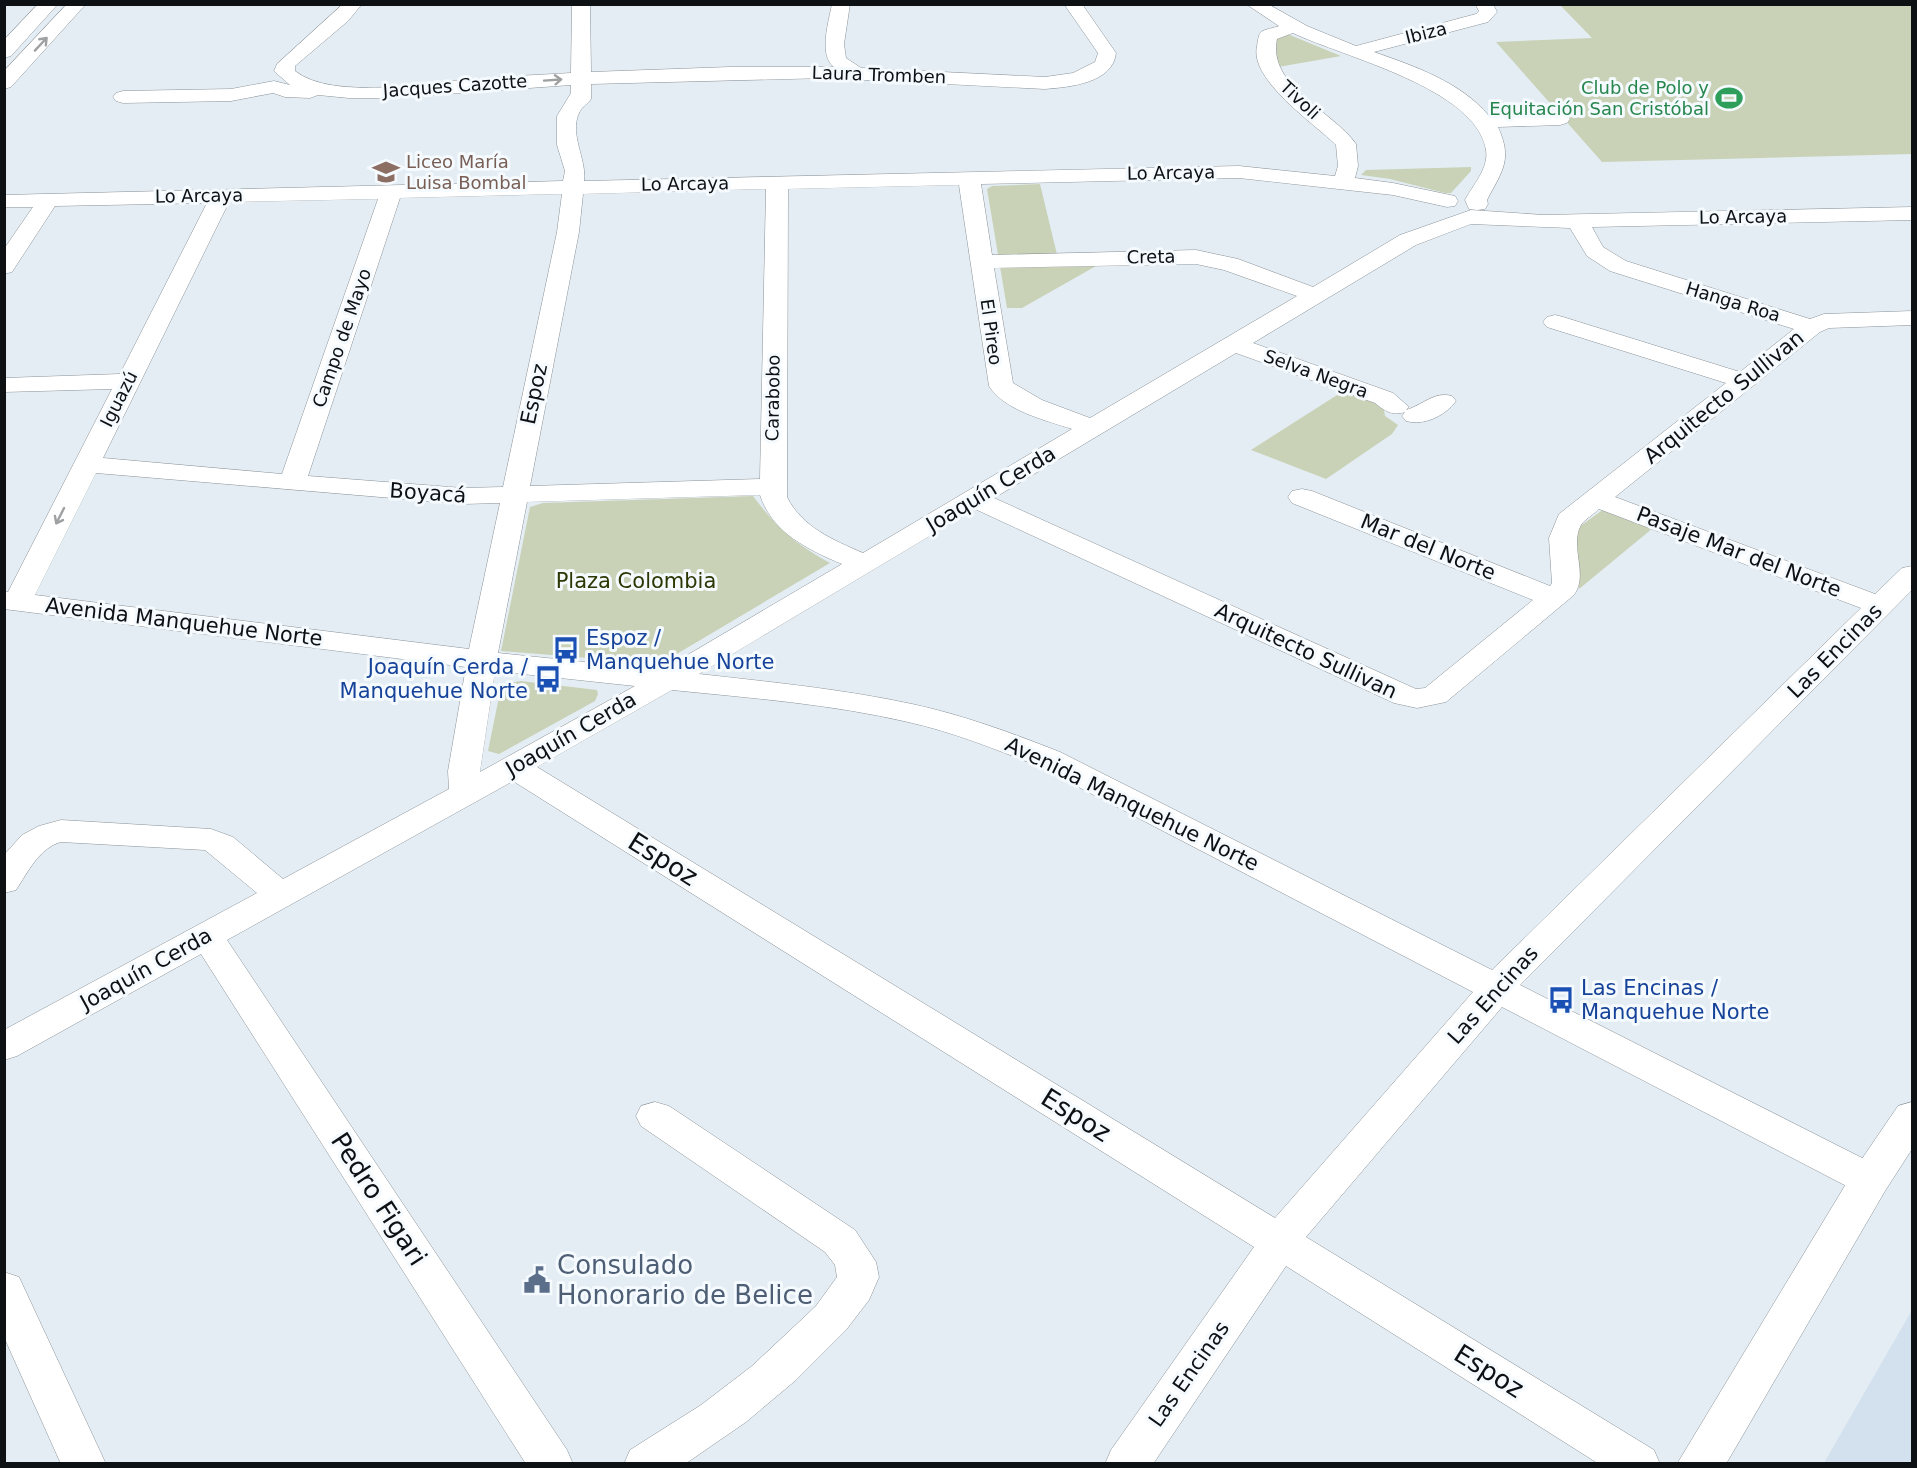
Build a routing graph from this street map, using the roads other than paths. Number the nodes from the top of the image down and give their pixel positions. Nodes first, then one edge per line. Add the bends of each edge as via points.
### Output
1 (49, 4) edge
2 (76, 4) edge
3 (354, 4) edge
4 (581, 4) edge
5 (841, 4) edge
6 (1073, 4) edge
7 (1255, 4) edge
8 (1484, 4) edge
9 (1294, 27) junction
10 (835, 44) junction
11 (6, 49) edge
12 (1353, 52) junction
13 (296, 53) junction
14 (767, 72) junction
15 (855, 72) junction
16 (4, 83) edge
17 (274, 87) junction
18 (579, 87) junction
19 (330, 91) junction
20 (123, 97) dead end
21 (1560, 119) dead end
22 (1484, 122) junction
23 (969, 178) junction
24 (575, 179) junction
25 (777, 182) junction
26 (1353, 185) junction
27 (392, 192) junction
28 (221, 196) junction
29 (48, 200) junction
30 (4, 201) edge
31 (1460, 209) junction
32 (1912, 213) edge
33 (1574, 220) junction
34 (981, 262) junction
35 (4, 267) edge
36 (1315, 295) junction
37 (1912, 318) edge
38 (1555, 322) dead end
39 (1812, 327) junction
40 (1234, 344) junction
41 (128, 381) junction
42 (1744, 381) junction
43 (4, 385) edge
44 (1443, 401) dead end
45 (1093, 428) junction
46 (86, 464) junction
47 (1326, 482) dead end
48 (292, 483) junction
49 (772, 487) junction
50 (514, 495) junction
51 (974, 499) junction
52 (1597, 499) junction
53 (864, 564) junction
54 (1912, 574) edge
55 (1553, 598) junction
56 (11, 601) edge
57 (1881, 606) junction
58 (482, 660) junction
59 (667, 680) junction
60 (514, 767) junction
61 (465, 794) junction
62 (4, 882) edge
63 (280, 895) junction
64 (207, 936) junction
65 (1497, 988) junction
66 (4, 1047) edge
67 (655, 1116) dead end
68 (1912, 1117) edge
69 (1870, 1180) junction
70 (1280, 1242) junction
71 (4, 1289) edge
72 (84, 1464) edge
73 (550, 1464) edge
74 (646, 1464) edge
75 (1126, 1464) edge
76 (1638, 1464) edge
77 (1700, 1464) edge

1 - 11 main road
16 -> 2 street
3 - 13 street
4 - 18 street, Espoz
5 - 10 street
6 - 15 street, Laura Tromben via 1107,53 1102,66 1079,78 1032,83
7 - 9 street
8 - 12 street, Ibiza via 1488,12 1482,18
9 - 12 street
9 - 26 street, Tivoli via 1268,36 1266,63 1281,84 1346,144
10 - 14 street via 816,59
10 - 15 street via 837,60
12 - 22 street via 1444,90
13 - 17 street via 269,75
13 - 19 street, Jacques Cazotte via 284,71 301,84
14 - 15 street, Laura Tromben
14 - 18 street, Laura Tromben
17 - 19 street, Jacques Cazotte via 292,92
17 - 20 street, Jacques Cazotte via 231,94
19 -> 18 street, Jacques Cazotte
18 - 24 street, Espoz via 587,115 587,135
18 - 24 street, Espoz via 567,116 567,145
21 - 22 street
22 - 31 street via 1495,142 1496,162 1476,200
23 - 25 street, Lo Arcaya
23 - 26 street, Lo Arcaya via 1239,172
23 - 34 street, El Pireo
24 - 25 street, Lo Arcaya
24 - 27 street, Lo Arcaya
24 - 50 street, Espoz via 568,232
25 - 49 street, Carabobo
26 - 31 street, Lo Arcaya
27 - 28 street, Lo Arcaya
27 - 48 street, Campo de Mayo
28 - 29 street, Lo Arcaya
28 - 41 street, Iguazú
29 - 30 street, Lo Arcaya
29 - 35 street
31 - 33 street, Lo Arcaya via 1536,222
31 - 36 street, Joaquín Cerda
32 - 33 street, Lo Arcaya
33 - 39 street, Hanga Roa via 1595,251 1618,266
34 - 36 street, Creta via 1196,257 1223,262
34 - 45 street, El Pireo via 1001,386 1010,394
36 - 40 street, Joaquín Cerda
37 - 39 street via 1824,321
38 - 42 street
39 - 42 street, Arquitecto Sullivan
40 - 44 street, Selva Negra via 1384,398 1406,412 1427,412
40 - 45 street, Joaquín Cerda
41 - 43 street
41 - 46 street, Iguazú
42 - 52 street, Arquitecto Sullivan
45 - 51 street, Joaquín Cerda
46 - 48 street, Boyacá
46 -> 56 street, Iguazú
47 - 55 street, Mar del Norte via 1292,504
48 - 50 street, Boyacá via 463,496
49 - 50 street, Boyacá
49 - 53 street, Carabobo via 777,508 793,526
50 - 58 street, Espoz
51 - 53 street, Joaquín Cerda
51 - 55 street, Arquitecto Sullivan via 1418,699 1435,695
52 - 55 street, Arquitecto Sullivan via 1569,520 1564,529 1566,583
52 - 57 street, Pasaje Mar del Norte
53 - 59 street, Joaquín Cerda
54 - 57 street, Las Encinas
56 - 58 street, Avenida Manquehue Norte
57 - 65 street, Las Encinas
58 - 59 street, Avenida Manquehue Norte
58 - 61 street, Espoz via 464,771
59 - 60 street, Joaquín Cerda
59 - 65 street, Avenida Manquehue Norte via 823,697 912,713 989,735 1049,759
60 - 61 street, Joaquín Cerda
60 - 70 street, Espoz
61 - 63 street, Joaquín Cerda
62 - 63 street via 30,843 42,835 61,831 211,840
63 - 64 street, Joaquín Cerda
64 - 66 street, Joaquín Cerda
64 - 73 street, Pedro Figari
65 - 69 street, Avenida Manquehue Norte
65 - 70 street, Las Encinas
67 - 74 street via 840,1241 855,1258 858,1279 849,1298 827,1322 757,1388
68 - 69 main road
69 - 77 main road
70 - 75 street, Las Encinas
70 - 76 street, Espoz
71 - 72 street

